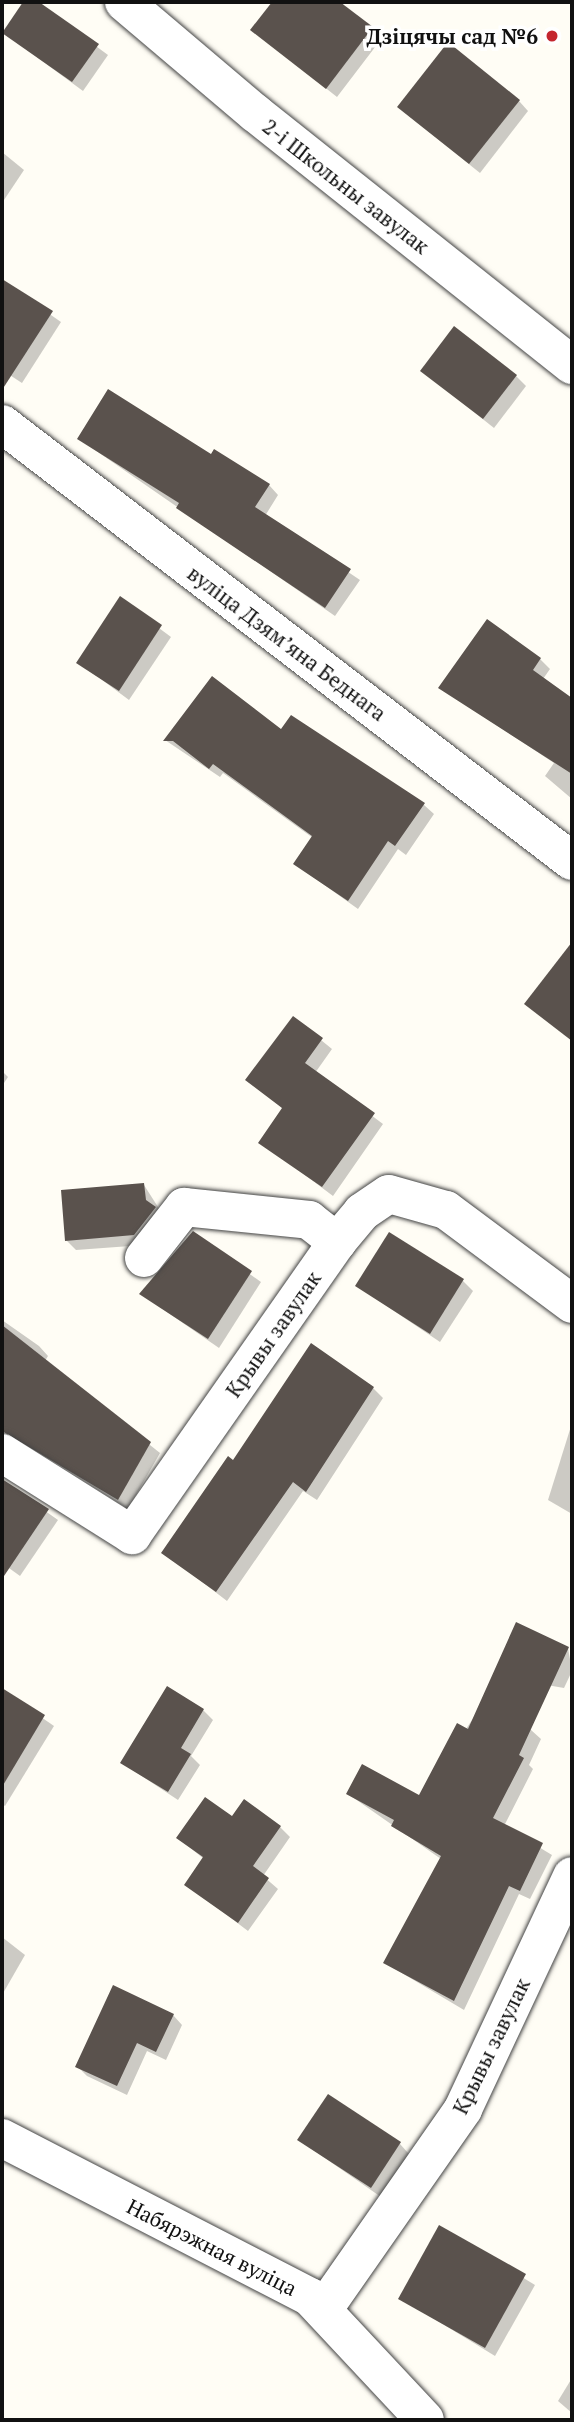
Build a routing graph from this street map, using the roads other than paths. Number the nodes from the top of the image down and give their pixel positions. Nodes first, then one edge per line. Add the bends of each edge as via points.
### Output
1 (124, 2) edge
2 (572, 365) edge
3 (2, 424) edge
4 (572, 861) edge
5 (337, 1242) junction
6 (144, 1258) dead end
7 (572, 1304) edge
8 (2, 1453) edge
9 (572, 1876) edge
10 (2, 2138) edge
11 (323, 2310) junction
12 (425, 2420) edge

1 - 2 street, 2-і Школьны завулак via 255,113
3 - 4 street, вуліца Дзямʼяна Беднага
5 - 6 street via 309,1220 184,1207
5 - 7 street, Крывы завулак via 362,1212 389,1194 446,1210
5 - 8 street, Крывы завулак via 132,1535
9 - 11 street, Крывы завулак via 463,2109
10 - 11 street, Набярэжная вуліца via 310,2297
11 - 12 street, Набярэжная вуліца

